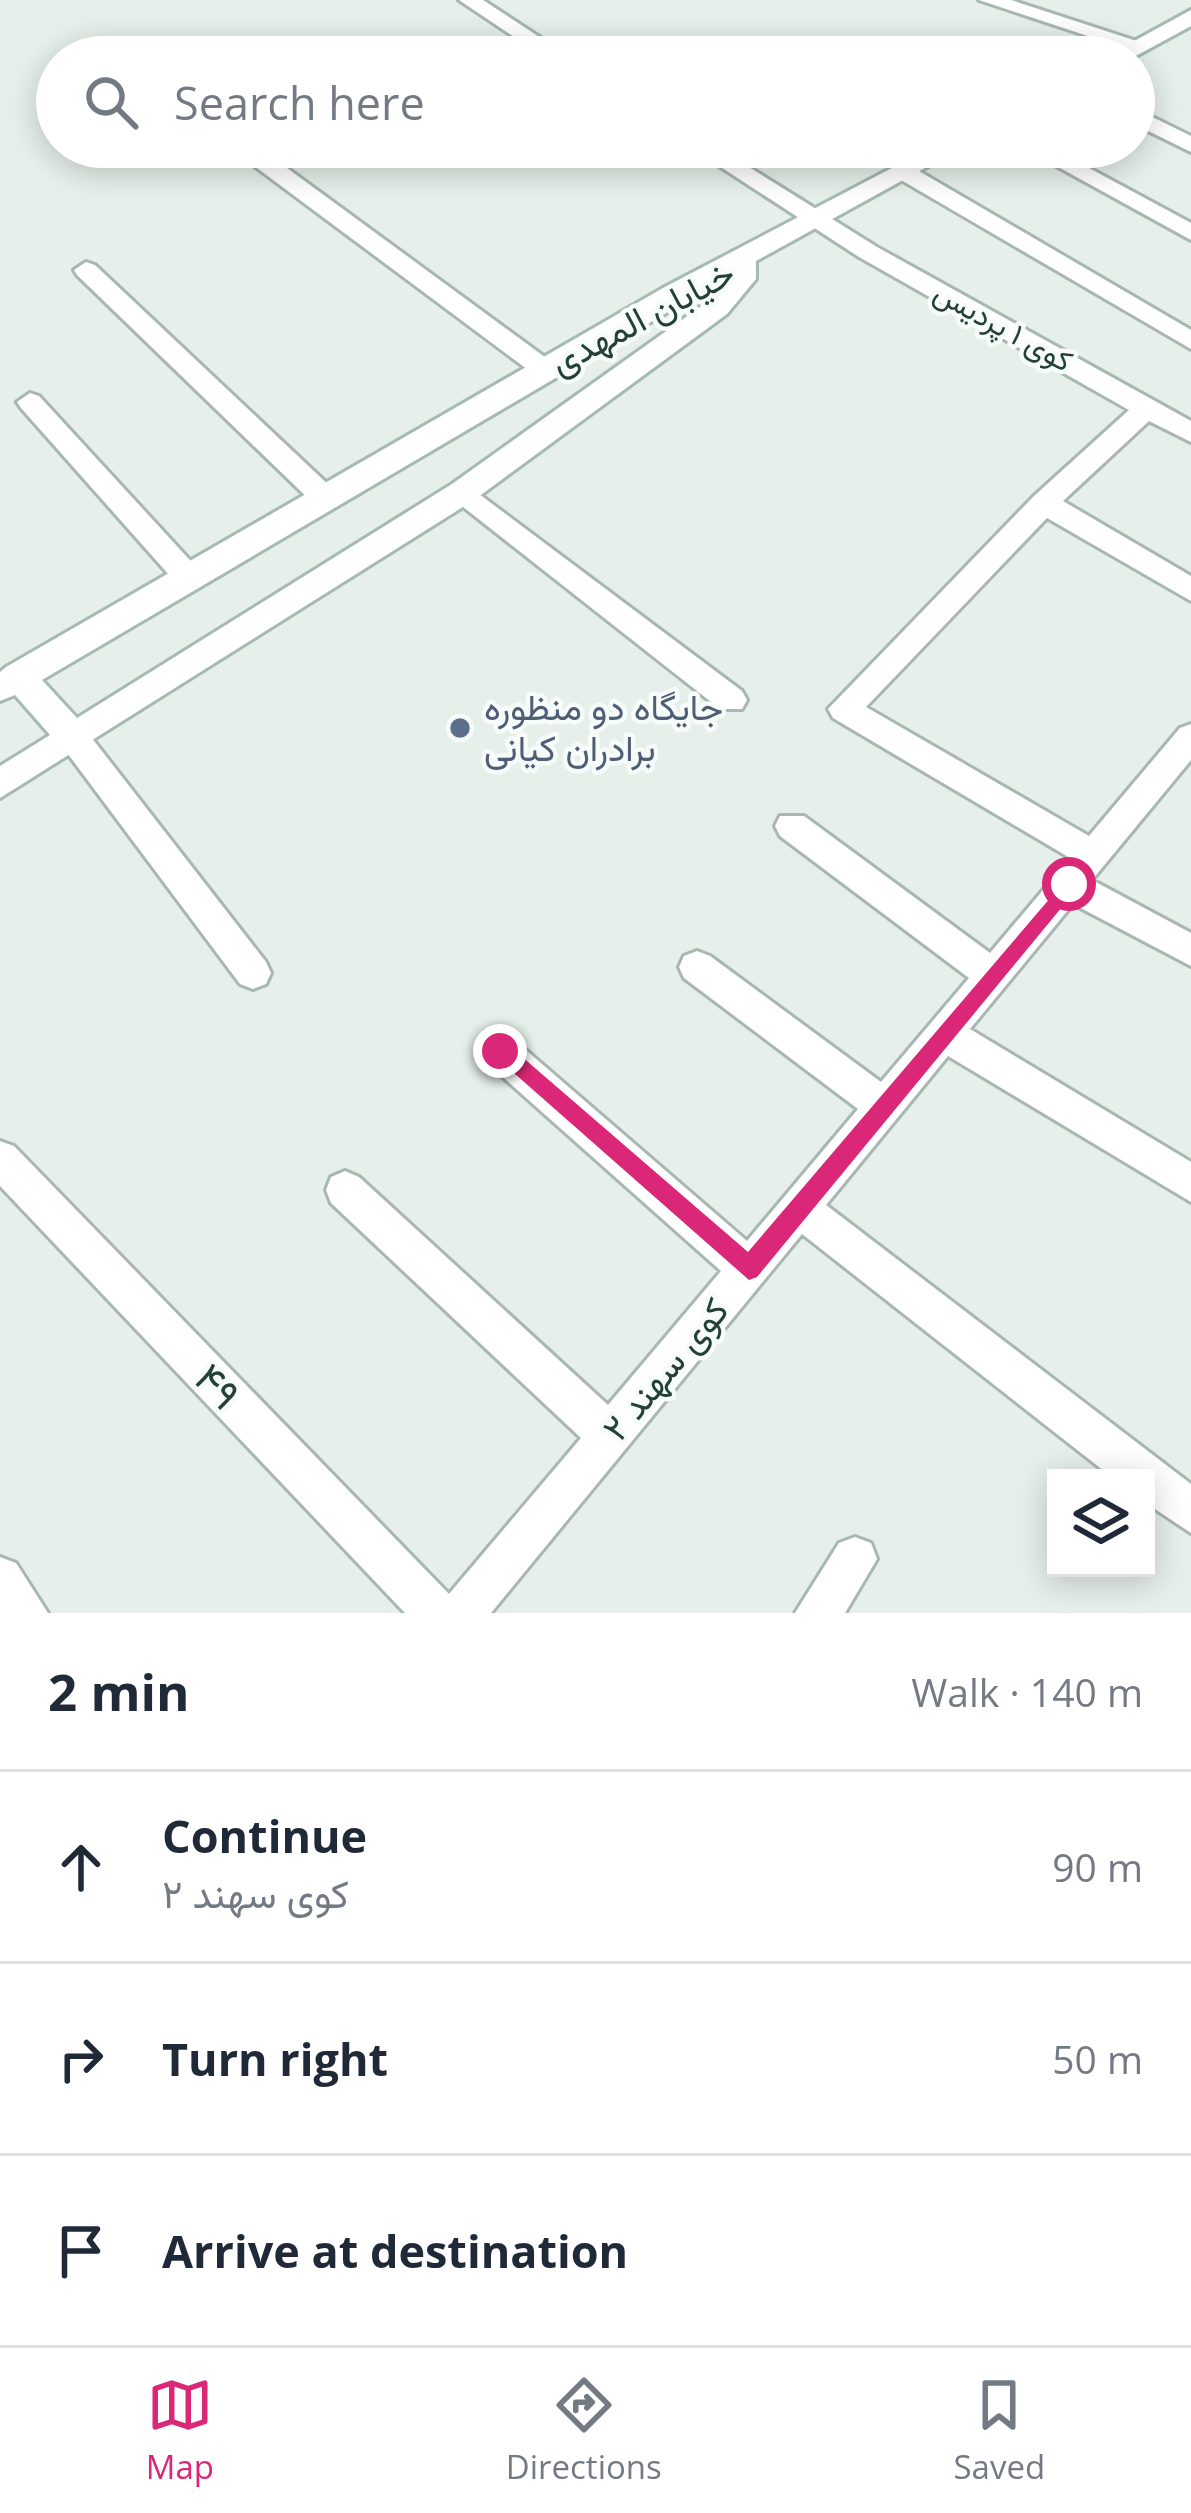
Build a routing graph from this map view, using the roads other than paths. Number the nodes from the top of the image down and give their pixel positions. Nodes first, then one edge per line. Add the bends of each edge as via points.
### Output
1 (469, 0) edge
2 (989, 0) edge
3 (1191, 17) edge
4 (526, 36) edge
5 (1087, 36) edge
6 (1155, 36) edge
7 (1155, 126) edge
8 (1191, 145) edge
9 (273, 168) edge
10 (734, 168) edge
11 (912, 168) edge
12 (1072, 168) edge
13 (904, 172) junction
14 (815, 219) junction
15 (1191, 233) edge
16 (742, 257) junction
17 (86, 270) dead end
18 (1191, 341) edge
19 (544, 369) junction
20 (29, 402) dead end
21 (1147, 408) junction
22 (1191, 433) edge
23 (464, 492) junction
24 (325, 497) junction
25 (1044, 503) junction
26 (188, 577) junction
27 (1191, 590) edge
28 (9, 682) edge
29 (731, 700) dead end
30 (73, 737) junction
31 (1191, 737) edge
32 (0, 784) edge
33 (792, 826) dead end
34 (1081, 870) junction
35 (1191, 951) edge
36 (697, 967) dead end
37 (253, 973) dead end
38 (993, 976) junction
39 (944, 1034) junction
40 (500, 1051) dead end
41 (884, 1106) junction
42 (0, 1159) edge
43 (1191, 1184) edge
44 (345, 1190) dead end
45 (799, 1208) junction
46 (749, 1268) junction
47 (610, 1436) junction
48 (1191, 1510) edge
49 (855, 1559) dead end
50 (0, 1579) edge
51 (25, 1613) edge
52 (436, 1613) edge
53 (462, 1613) edge
54 (818, 1613) edge

1 - 4 street
2 - 5 street
3 - 6 street
7 - 8 street
9 - 19 street
10 - 14 street, کوی ۱ پردیس
11 - 13 street
12 - 15 street
13 - 14 street
13 - 18 street
14 - 16 street
14 - 21 street, کوی ۱ پردیس
16 - 19 street, خیابان المهدی
16 - 23 street, خیابان المهدی via 742,279 717,308
17 - 24 street
19 - 24 street, خیابان المهدی
20 - 26 street
21 - 22 street, کوی ۱ پردیس
21 - 25 street
23 - 29 street
23 - 30 street, خیابان المهدی
24 - 26 street, خیابان المهدی
25 - 27 street
25 - 34 street via 844,709
26 - 28 street, خیابان المهدی
28 - 30 street
30 - 32 street, خیابان المهدی
30 - 37 street
31 - 34 street, کوی سهند ۲
33 - 38 street
34 - 35 street
34 - 38 street, کوی سهند ۲
36 - 41 street
38 - 39 street, کوی سهند ۲
39 - 41 street, کوی سهند ۲
39 - 43 street
40 - 46 street
41 - 45 street, کوی سهند ۲
42 - 52 street, ۴۹
44 - 47 street
45 - 46 street, کوی سهند ۲
45 - 48 street
46 - 47 street, کوی سهند ۲
47 - 53 street, کوی سهند ۲
49 - 54 street
50 - 51 street

